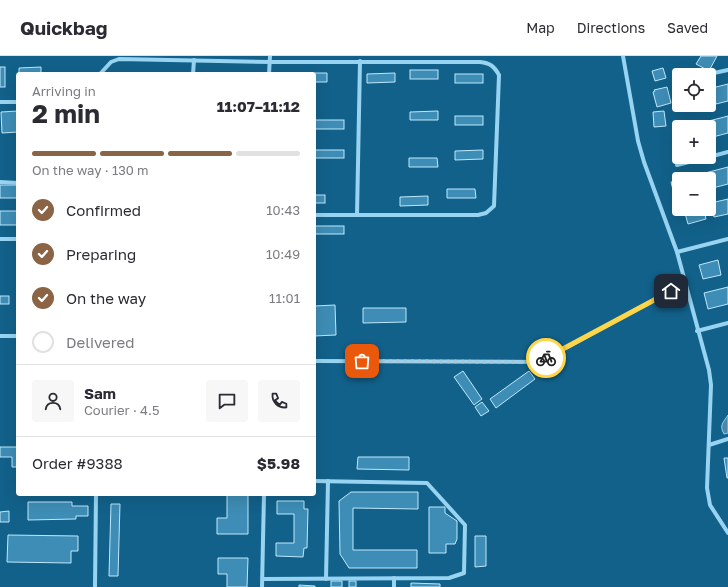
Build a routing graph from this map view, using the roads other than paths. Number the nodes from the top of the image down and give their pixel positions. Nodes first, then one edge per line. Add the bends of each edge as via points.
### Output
1 (270, 56) edge
2 (623, 56) edge
3 (124, 57) edge
4 (194, 60) junction
5 (360, 61) junction
6 (270, 62) junction
7 (728, 70) edge
8 (102, 72) edge
9 (193, 72) edge
10 (269, 72) edge
11 (716, 73) edge
12 (0, 102) edge
13 (16, 102) edge
14 (728, 152) edge
15 (716, 155) edge
16 (681, 164) edge
17 (677, 165) dead end
18 (0, 182) edge
19 (16, 183) edge
20 (316, 215) edge
21 (357, 215) junction
22 (0, 239) edge
23 (16, 239) edge
24 (728, 239) edge
25 (677, 252) junction
26 (685, 283) junction
27 (728, 323) edge
28 (698, 331) junction
29 (0, 336) edge
30 (16, 336) edge
31 (316, 361) edge
32 (728, 439) edge
33 (709, 445) junction
34 (316, 481) edge
35 (328, 481) junction
36 (96, 496) edge
37 (264, 496) edge
38 (728, 533) edge
39 (394, 578) junction
40 (263, 579) junction
41 (326, 579) junction
42 (95, 587) edge
43 (262, 587) edge
44 (394, 587) edge

1 - 6 street
2 - 25 street via 644,162
3 - 4 street
3 - 8 street via 111,62
4 - 6 street
4 - 9 street
5 - 6 street
5 - 21 street
5 - 21 street via 488,62 499,75 494,206 486,213 478,215
6 - 10 street
7 - 11 street
12 - 13 street
14 - 15 street
16 - 17 street
18 - 19 street
20 - 21 street
22 - 23 street
24 - 25 street
25 - 26 street
26 - 28 street
26 - 31 street via 540,362
27 - 28 street
28 - 33 street via 711,385
29 - 30 street
32 - 33 street
33 - 38 street via 707,488 710,505
34 - 35 street
35 - 39 street via 427,483 465,525 464,573 449,578
35 - 41 street
36 - 42 street
37 - 40 street
39 - 41 street
39 - 44 street
40 - 41 street
40 - 43 street

